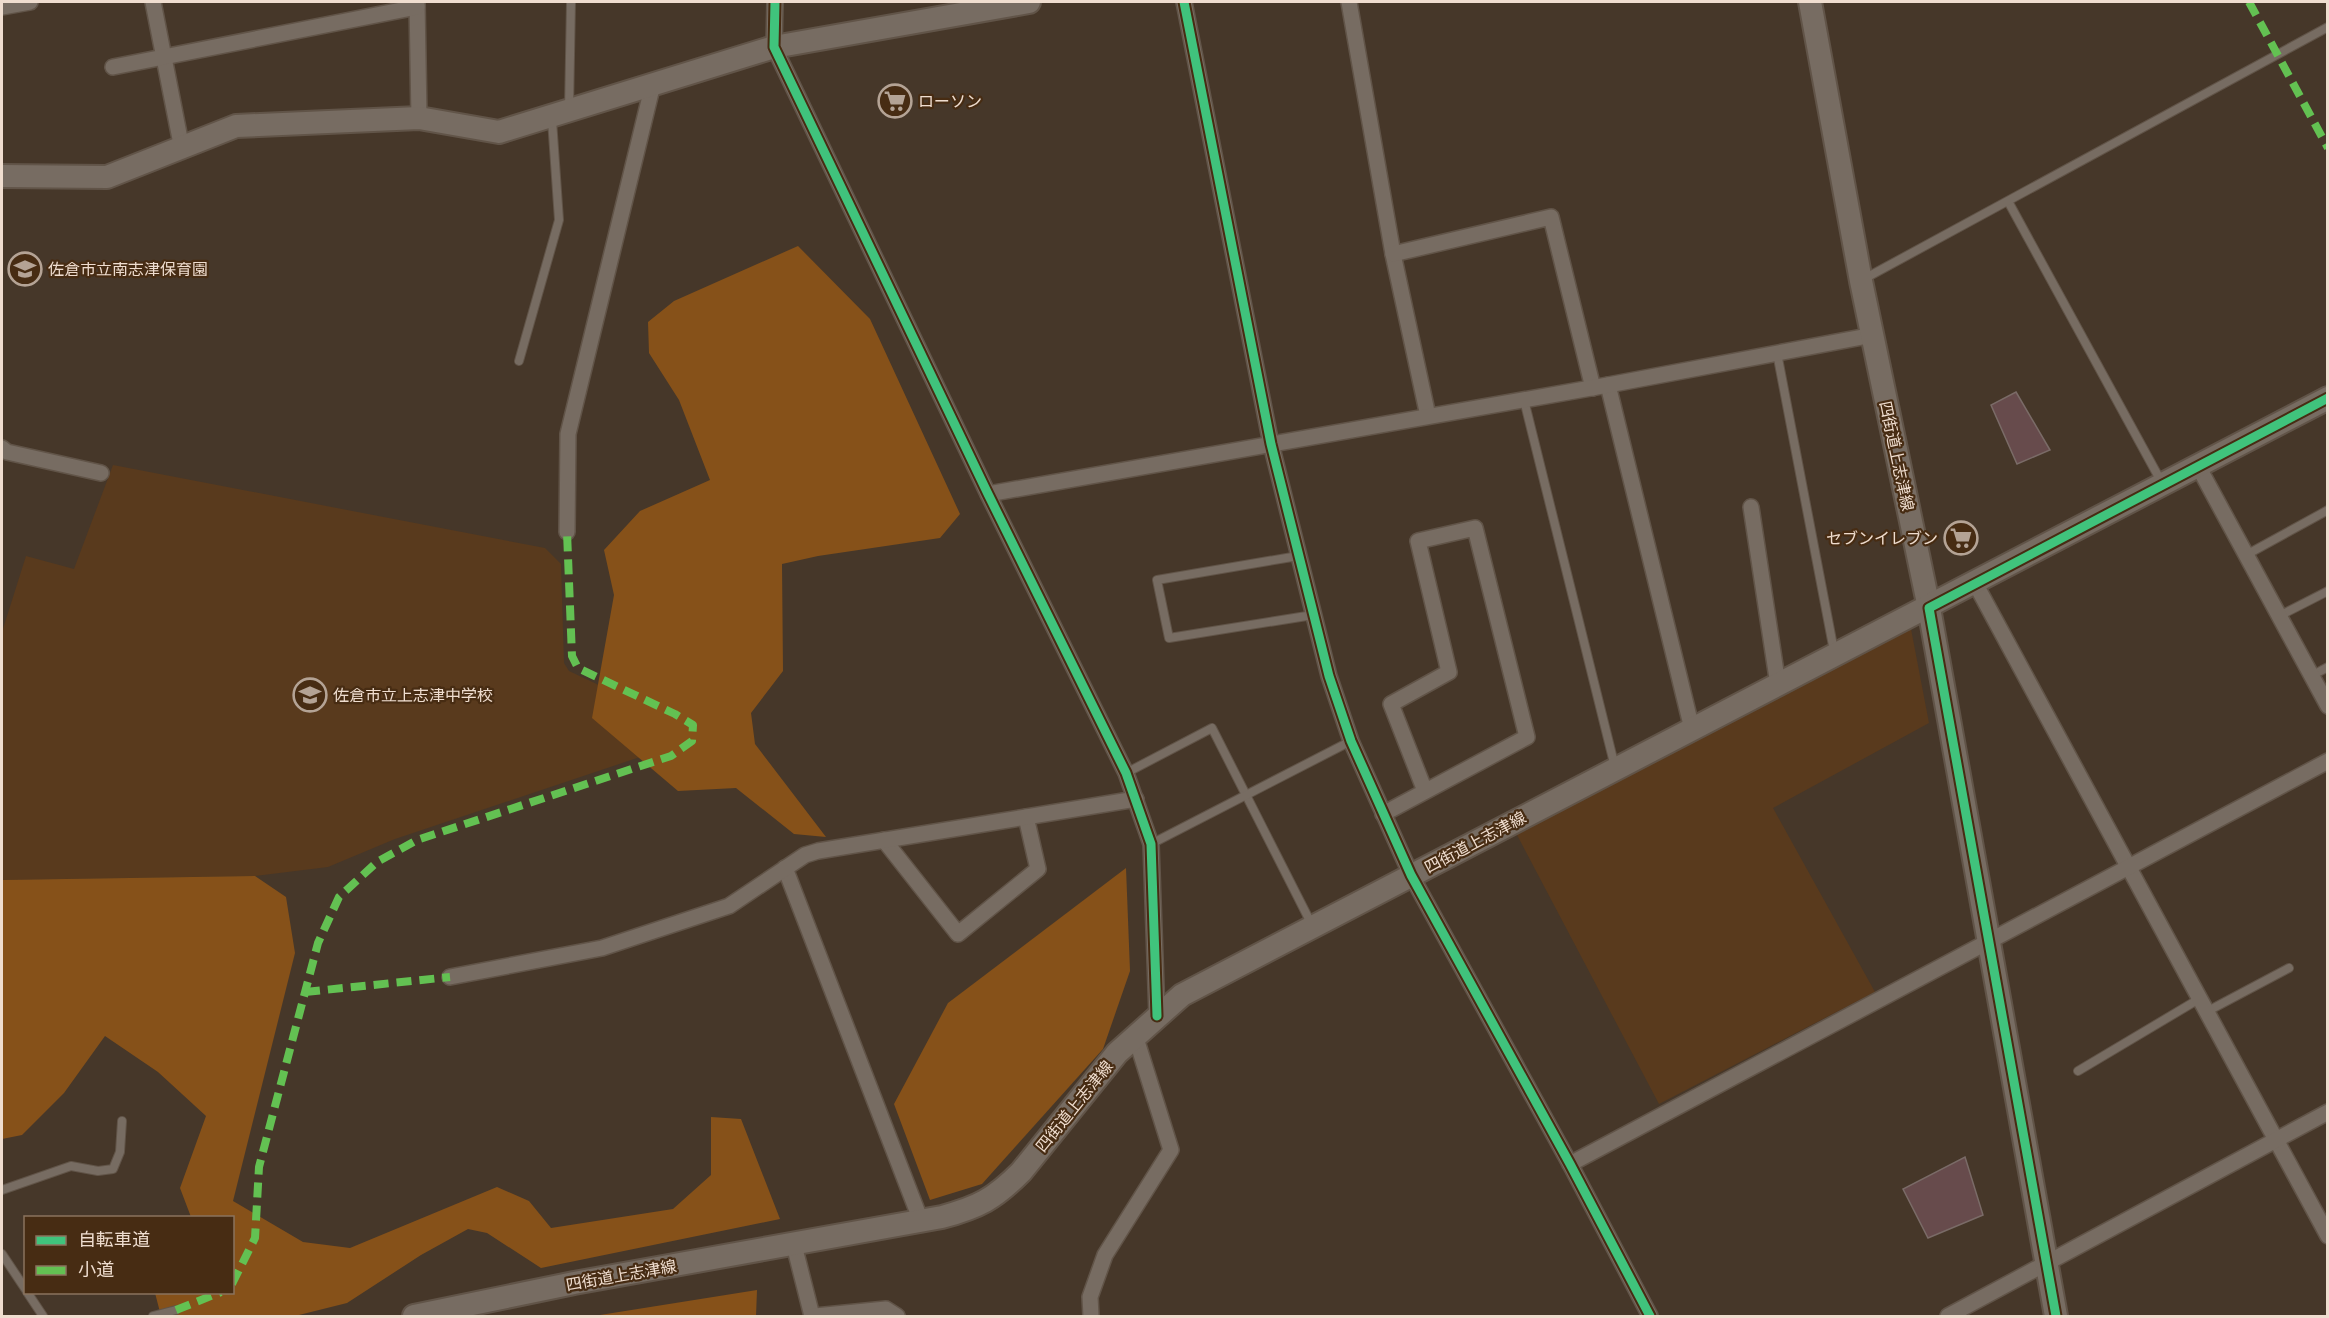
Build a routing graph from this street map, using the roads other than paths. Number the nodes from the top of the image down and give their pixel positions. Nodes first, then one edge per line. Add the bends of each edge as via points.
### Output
1 (30, 2) edge
2 (153, 2) edge
3 (571, 2) edge
4 (775, 2) edge
5 (1029, 2) edge
6 (1184, 2) edge
7 (1349, 2) edge
8 (1810, 2) edge
9 (417, 4) edge
10 (2, 7) edge
11 (2328, 27) edge
12 (774, 48) junction
13 (164, 57) junction
14 (114, 67) dead end
15 (653, 84) junction
16 (560, 113) junction
17 (419, 118) junction
18 (182, 149) junction
19 (2, 176) edge
20 (2008, 203) junction
21 (1394, 254) junction
22 (1861, 281) junction
23 (1873, 335) junction
24 (1777, 353) junction
25 (519, 361) dead end
26 (1601, 387) junction
27 (2328, 398) edge
28 (1524, 400) junction
29 (1428, 416) junction
30 (1270, 444) junction
31 (2, 448) edge
32 (2198, 466) junction
33 (101, 473) dead end
34 (2163, 484) junction
35 (988, 494) junction
36 (1751, 507) dead end
37 (2328, 510) edge
38 (567, 532) dead end
39 (2246, 555) junction
40 (1298, 556) junction
41 (1975, 583) junction
42 (2328, 591) edge
43 (1929, 608) junction
44 (1313, 615) junction
45 (2279, 616) junction
46 (1834, 656) junction
47 (2328, 667) edge
48 (2311, 676) junction
49 (1779, 685) junction
50 (2328, 706) edge
51 (1692, 729) junction
52 (1351, 741) junction
53 (2328, 761) edge
54 (1615, 768) junction
55 (1126, 773) junction
56 (1425, 790) junction
57 (1247, 795) junction
58 (1136, 799) junction
59 (1383, 814) junction
60 (1026, 818) junction
61 (884, 840) junction
62 (1151, 844) junction
63 (2128, 867) junction
64 (785, 868) junction
65 (1411, 875) junction
66 (1313, 926) junction
67 (1988, 942) junction
68 (2289, 968) dead end
69 (450, 977) dead end
70 (2203, 1005) junction
71 (1157, 1016) junction
72 (1135, 1035) junction
73 (2078, 1071) dead end
74 (2328, 1112) edge
75 (122, 1121) dead end
76 (2276, 1140) junction
77 (1570, 1164) junction
78 (2, 1191) edge
79 (921, 1221) junction
80 (2328, 1236) edge
81 (794, 1245) junction
82 (2, 1254) edge
83 (2046, 1264) junction
84 (24, 1289) edge
85 (27, 1294) edge
86 (176, 1310) dead end
87 (43, 1317) edge
88 (153, 1317) edge
89 (414, 1317) edge
90 (814, 1317) edge
91 (897, 1317) edge
92 (1091, 1317) edge
93 (1650, 1317) edge
94 (1948, 1317) edge
95 (2056, 1317) edge

1 - 10 street
2 - 13 street
3 - 16 lane
4 - 12 street
5 - 12 main road
6 - 30 street
7 - 21 street
8 - 22 main road, 四街道上志津線
9 - 13 street
9 - 17 street
11 - 20 lane
12 - 15 main road
12 - 35 street
13 - 14 street
13 - 18 street
15 - 16 main road
15 - 38 street via 568,434
16 - 17 main road via 499,132
16 - 25 lane via 559,219
17 - 18 main road via 236,126
18 - 19 main road via 107,177
20 - 22 lane
20 - 34 lane
21 - 26 street via 1551,217
21 - 29 street
22 - 23 main road, 四街道上志津線
23 - 24 street
23 - 43 main road, 四街道上志津線
24 - 26 street
24 - 46 lane
26 - 28 street
26 - 51 street
27 - 32 main road
28 - 29 street
28 - 54 lane
29 - 30 street
30 - 35 street
30 - 40 street
31 - 33 street
32 - 34 main road
32 - 39 street
34 - 41 main road
35 - 55 street
36 - 49 street
37 - 39 lane
39 - 45 street
40 - 44 street
40 - 44 lane via 1157,580 1169,638
41 - 43 main road
41 - 63 street
42 - 45 lane
43 - 46 main road, 四街道上志津線
43 - 67 main road
44 - 52 street
45 - 48 street
46 - 49 main road, 四街道上志津線
47 - 48 lane
48 - 50 street
49 - 51 main road, 四街道上志津線
51 - 54 main road, 四街道上志津線
52 - 57 lane
52 - 59 street
53 - 63 street
54 - 65 main road, 四街道上志津線
55 - 57 lane via 1212,729
55 - 58 street
56 - 56 street via 1527,737 1475,528 1418,541 1449,672 1390,704
56 - 59 street
57 - 62 lane
57 - 66 lane
58 - 60 street
58 - 62 street
59 - 65 street
60 - 61 street
60 - 61 street via 1038,869 958,934
61 - 64 street via 818,851
62 - 71 street
63 - 67 street
63 - 70 street
64 - 69 street via 729,906 613,944
64 - 79 street
65 - 66 main road, 四街道上志津線
65 - 77 street
66 - 71 main road, 四街道上志津線 via 1182,996
67 - 77 street
67 - 83 main road
68 - 70 lane
70 - 73 lane
70 - 76 street
71 - 72 main road, 四街道上志津線
72 - 79 main road, 四街道上志津線 via 1003,1189 979,1206
72 - 92 street via 1171,1149 1106,1254 1090,1297
74 - 76 street
75 - 78 lane via 120,1152 113,1169 70,1166
76 - 80 street
76 - 83 street
77 - 93 street
79 - 81 main road, 四街道上志津線
81 - 89 main road, 四街道上志津線 via 574,1283
81 - 90 street
82 - 84 lane
83 - 94 street
83 - 95 main road
85 - 87 lane
86 - 88 lane
90 - 91 street via 886,1309

